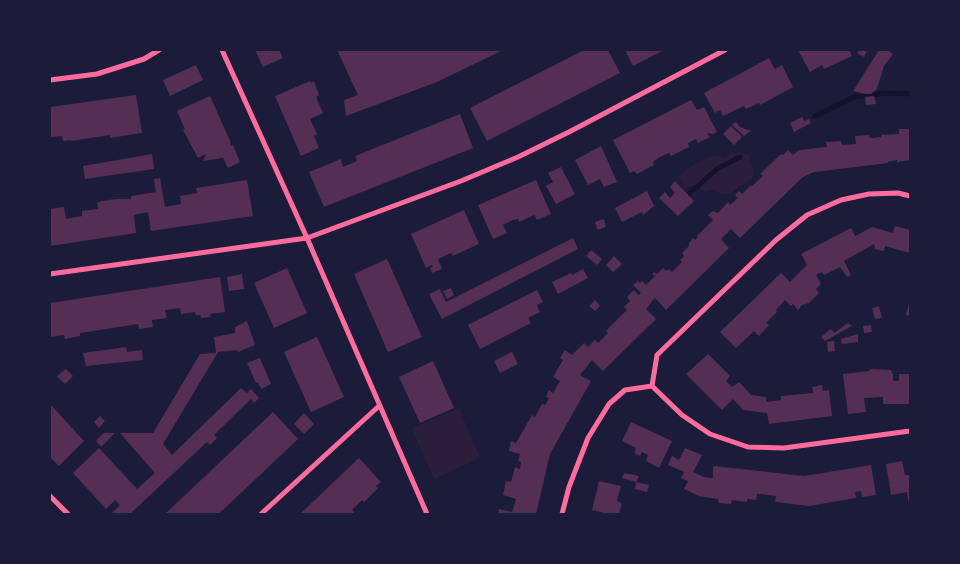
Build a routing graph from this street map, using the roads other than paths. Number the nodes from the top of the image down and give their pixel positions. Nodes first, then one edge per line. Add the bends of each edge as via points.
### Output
1 (159, 50) edge
2 (222, 50) edge
3 (725, 50) edge
4 (50, 80) edge
5 (910, 196) edge
6 (307, 238) junction
7 (50, 274) edge
8 (652, 386) junction
9 (379, 406) junction
10 (910, 431) edge
11 (50, 496) edge
12 (68, 514) edge
13 (261, 514) edge
14 (427, 514) edge
15 (562, 514) edge

1 - 4 street via 144,59 97,74
2 - 6 street
3 - 6 street via 518,157
5 - 8 street via 869,194 840,200 807,215 776,240 658,355
6 - 7 street
6 - 9 street
8 - 10 street via 682,415 710,434 748,447 784,448
8 - 15 street via 625,390 609,404 588,438
9 - 13 street
9 - 14 street
11 - 12 street

